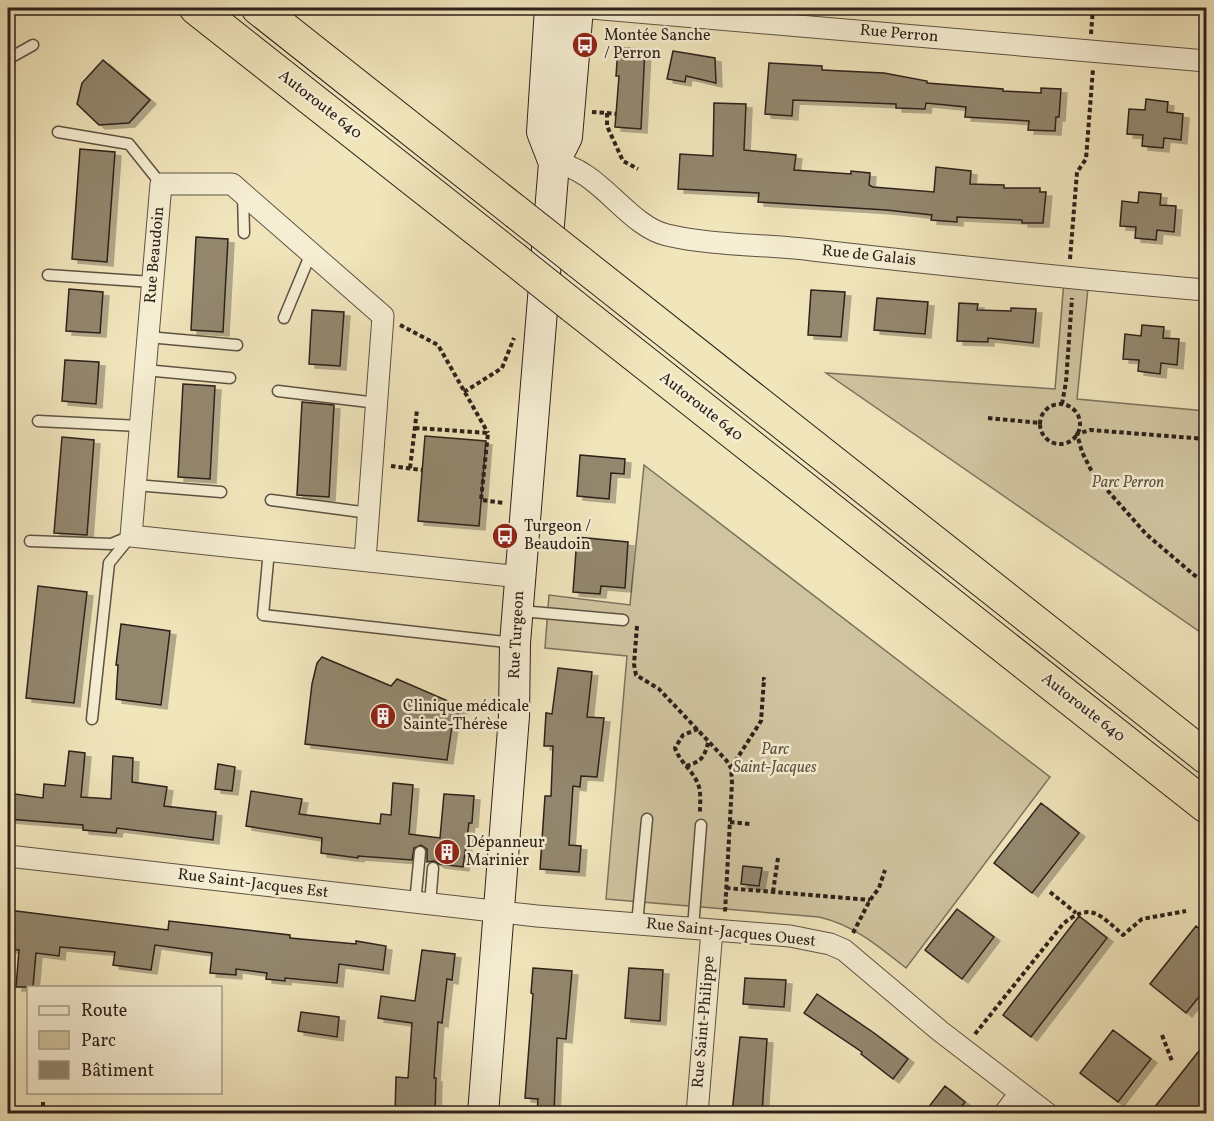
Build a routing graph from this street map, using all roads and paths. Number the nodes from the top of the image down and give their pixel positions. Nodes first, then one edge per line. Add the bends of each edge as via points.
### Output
1 (196, 8) edge
2 (258, 8) edge
3 (550, 8) edge
4 (579, 8) edge
5 (591, 8) edge
6 (1093, 8) edge
7 (1090, 40) dead end
8 (33, 45) dead end
9 (8, 59) edge
10 (1206, 61) edge
11 (1093, 64) dead end
12 (569, 110) junction
13 (607, 113) junction
14 (616, 114) dead end
15 (58, 132) dead end
16 (554, 163) junction
17 (638, 169) dead end
18 (160, 184) junction
19 (243, 194) junction
20 (244, 233) dead end
21 (311, 253) junction
22 (1070, 260) dead end
23 (48, 275) dead end
24 (152, 282) junction
25 (1206, 290) edge
26 (1072, 296) dead end
27 (383, 316) junction
28 (284, 318) dead end
29 (515, 336) dead end
30 (148, 337) junction
31 (237, 345) dead end
32 (145, 369) junction
33 (230, 378) dead end
34 (278, 391) dead end
35 (464, 392) junction
36 (377, 403) junction
37 (1062, 404) junction
38 (417, 410) dead end
39 (988, 418) dead end
40 (38, 421) dead end
41 (1040, 423) junction
42 (140, 426) junction
43 (415, 428) junction
44 (488, 433) junction
45 (1077, 434) junction
46 (1206, 439) edge
47 (373, 463) junction
48 (410, 468) junction
49 (422, 470) dead end
50 (135, 485) junction
51 (221, 492) dead end
52 (271, 500) dead end
53 (508, 503) dead end
54 (369, 513) junction
55 (131, 536) junction
56 (30, 541) dead end
57 (269, 550) junction
58 (365, 560) junction
59 (520, 577) junction
60 (1206, 582) edge
61 (518, 610) junction
62 (623, 620) dead end
63 (638, 620) dead end
64 (515, 643) junction
65 (762, 679) dead end
66 (92, 720) dead end
67 (698, 729) junction
68 (709, 740) junction
69 (1206, 757) edge
70 (686, 766) junction
71 (732, 768) junction
72 (1206, 806) edge
73 (647, 819) dead end
74 (730, 822) junction
75 (750, 824) dead end
76 (700, 825) joint
77 (420, 852) dead end
78 (8, 856) edge
79 (778, 858) dead end
80 (433, 868) dead end
81 (885, 870) dead end
82 (726, 888) junction
83 (773, 892) junction
84 (1050, 892) dead end
85 (870, 900) junction
86 (423, 904) junction
87 (725, 911) dead end
88 (1186, 911) dead end
89 (499, 912) junction
90 (1076, 914) junction
91 (637, 924) junction
92 (702, 929) junction
93 (844, 950) junction
94 (1162, 1035) dead end
95 (964, 1048) junction
96 (1172, 1061) dead end
97 (1020, 1093) junction
98 (44, 1100) dead end
99 (43, 1113) edge
100 (483, 1113) edge
101 (697, 1113) edge
102 (1004, 1113) edge
103 (1048, 1113) edge

1 - 72 highway, Autoroute 640, bridge
2 - 69 highway, bridge
3 - 16 street via 542,132
4 - 12 street
5 - 10 street, Rue Perron
6 - 7 path
8 - 9 lane
11 - 22 path via 1086,159 1077,172
12 - 13 path
12 - 16 street via 567,137
13 - 14 path
13 - 17 path via 607,126 623,161
15 - 18 lane via 129,144
16 - 25 street, Rue de Galais via 574,167 650,227 667,235 1044,279
16 - 59 street, Rue Turgeon
18 - 19 street, Rue Beaudoin via 232,184
18 - 24 street, Rue Beaudoin
19 - 20 lane
19 - 21 street, Rue Beaudoin
21 - 27 street, Rue Beaudoin
21 - 28 lane
23 - 24 lane
24 - 30 street, Rue Beaudoin
26 - 37 path
27 - 35 path via 438,345
27 - 36 street
29 - 35 path via 502,368
30 - 31 lane
30 - 32 street, Rue Beaudoin
32 - 33 lane
32 - 42 street, Rue Beaudoin
34 - 36 lane
35 - 44 path
36 - 47 street
37 - 41 path via 1050,407
37 - 45 path via 1077,415
38 - 43 path
39 - 41 path
40 - 42 lane
41 - 45 path via 1044,435 1054,442 1066,442
42 - 50 street, Rue Beaudoin
43 - 44 path
43 - 48 path
44 - 53 path via 481,500
45 - 46 path via 1090,430
45 - 60 path via 1093,474 1146,534
47 - 48 path
47 - 54 street
48 - 49 path
50 - 51 lane
50 - 55 street, Rue Beaudoin
52 - 54 lane
54 - 58 street
55 - 56 lane via 111,544
55 - 57 street
55 - 66 lane via 109,563
57 - 58 street
57 - 64 lane via 262,615
58 - 59 street
59 - 61 street, Rue Turgeon
61 - 62 lane
61 - 64 street, Rue Turgeon
63 - 67 path via 636,675 659,689
64 - 89 street, Rue Turgeon via 514,716
65 - 71 path via 761,721
67 - 68 path
67 - 70 path via 677,741 675,748
68 - 70 path via 700,760
68 - 71 path
70 - 76 path via 699,786
71 - 74 path
73 - 91 lane
74 - 75 path
74 - 82 path
76 - 92 lane
77 - 86 lane
78 - 86 street, Rue Saint-Jacques Est
79 - 83 path
80 - 86 lane
81 - 85 path
82 - 83 path
82 - 87 path
83 - 85 path
84 - 90 path
85 - 93 path
86 - 89 street, Rue Saint-Jacques Est
88 - 90 path via 1142,919 1123,935 1101,916 1087,911
89 - 91 street, Rue Saint-Jacques Ouest
89 - 100 street, Rue Turgeon
90 - 95 path via 1063,924
91 - 92 street, Rue Saint-Jacques Ouest
92 - 93 street, Rue Saint-Jacques Ouest via 790,936
92 - 101 street, Rue Saint-Philippe
93 - 95 street, Rue Saint-Jacques Ouest
94 - 96 path
95 - 97 street, Rue Saint-Jacques Ouest
97 - 102 street
97 - 103 street, Rue Saint-Jacques Ouest
98 - 99 path

